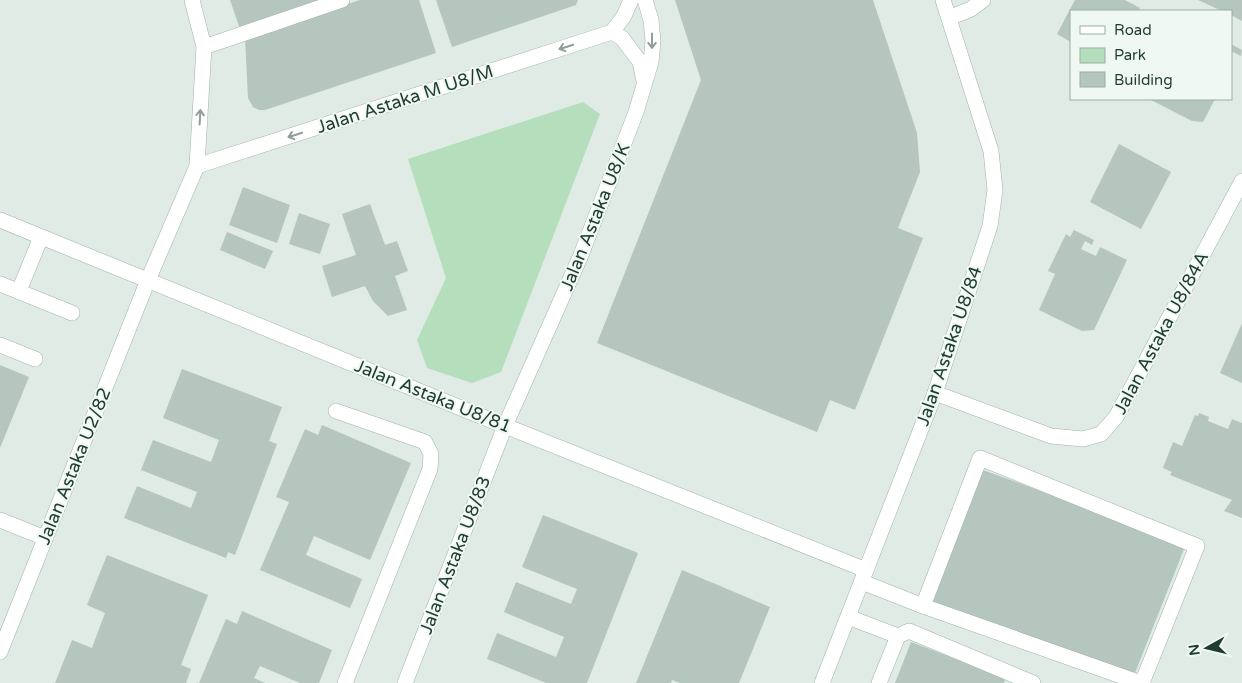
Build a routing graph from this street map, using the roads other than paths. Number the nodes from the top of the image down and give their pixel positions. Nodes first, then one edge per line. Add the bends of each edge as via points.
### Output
1 (192, 0) edge
2 (342, 0) edge
3 (631, 0) edge
4 (645, 0) edge
5 (943, 0) edge
6 (983, 0) edge
7 (949, 18) junction
8 (612, 32) junction
9 (204, 47) junction
10 (644, 82) junction
11 (197, 166) junction
12 (1242, 181) edge
13 (0, 220) edge
14 (41, 237) junction
15 (148, 280) junction
16 (0, 284) edge
17 (19, 291) junction
18 (72, 313) dead end
19 (0, 345) edge
20 (35, 359) dead end
21 (934, 393) junction
22 (336, 410) dead end
23 (505, 426) junction
24 (0, 520) edge
25 (45, 538) junction
26 (864, 576) junction
27 (923, 606) junction
28 (848, 617) junction
29 (898, 636) junction
30 (0, 652) edge
31 (345, 683) edge
32 (405, 683) edge
33 (822, 683) edge
34 (880, 683) edge
35 (1033, 683) edge
36 (1141, 683) edge

1 - 9 street, Jalan Astaka U2/82
2 - 9 street
3 - 8 street
4 -> 10 street, Jalan Astaka U8/K via 651,20 652,41 651,62
5 - 7 street, Jalan Astaka U8/84
6 - 7 street via 971,10
7 - 21 street, Jalan Astaka U8/84 via 991,151 995,190 990,226
8 - 10 street via 622,38 640,62
8 -> 11 street, Jalan Astaka M U8/M
11 -> 9 street, Jalan Astaka U2/82
10 - 23 street, Jalan Astaka U8/K via 636,112 581,255
11 - 15 street, Jalan Astaka U2/82
12 - 21 street, Jalan Astaka U8/84A via 1116,417 1101,434 1083,439 1051,436
13 - 14 street, Jalan Astaka U8/81
14 - 15 street, Jalan Astaka U8/81
14 - 17 street
15 - 23 street, Jalan Astaka U8/81
15 - 25 street, Jalan Astaka U2/82
16 - 17 street
17 - 18 street
19 - 20 street
21 - 26 street, Jalan Astaka U8/84
22 - 31 street via 425,442 431,454 430,469
23 - 26 street, Jalan Astaka U8/81
23 - 32 street, Jalan Astaka U8/83
24 - 25 street
25 - 30 street, Jalan Astaka U2/82
26 - 27 street, Jalan Astaka U8/81
26 - 28 street, Jalan Astaka U8/84
27 - 36 street, Jalan Astaka U8/81
27 - 36 street via 980,458 1197,546
28 - 29 street
28 - 33 street, Jalan Astaka U8/84
29 - 34 street
29 - 35 street via 909,631

